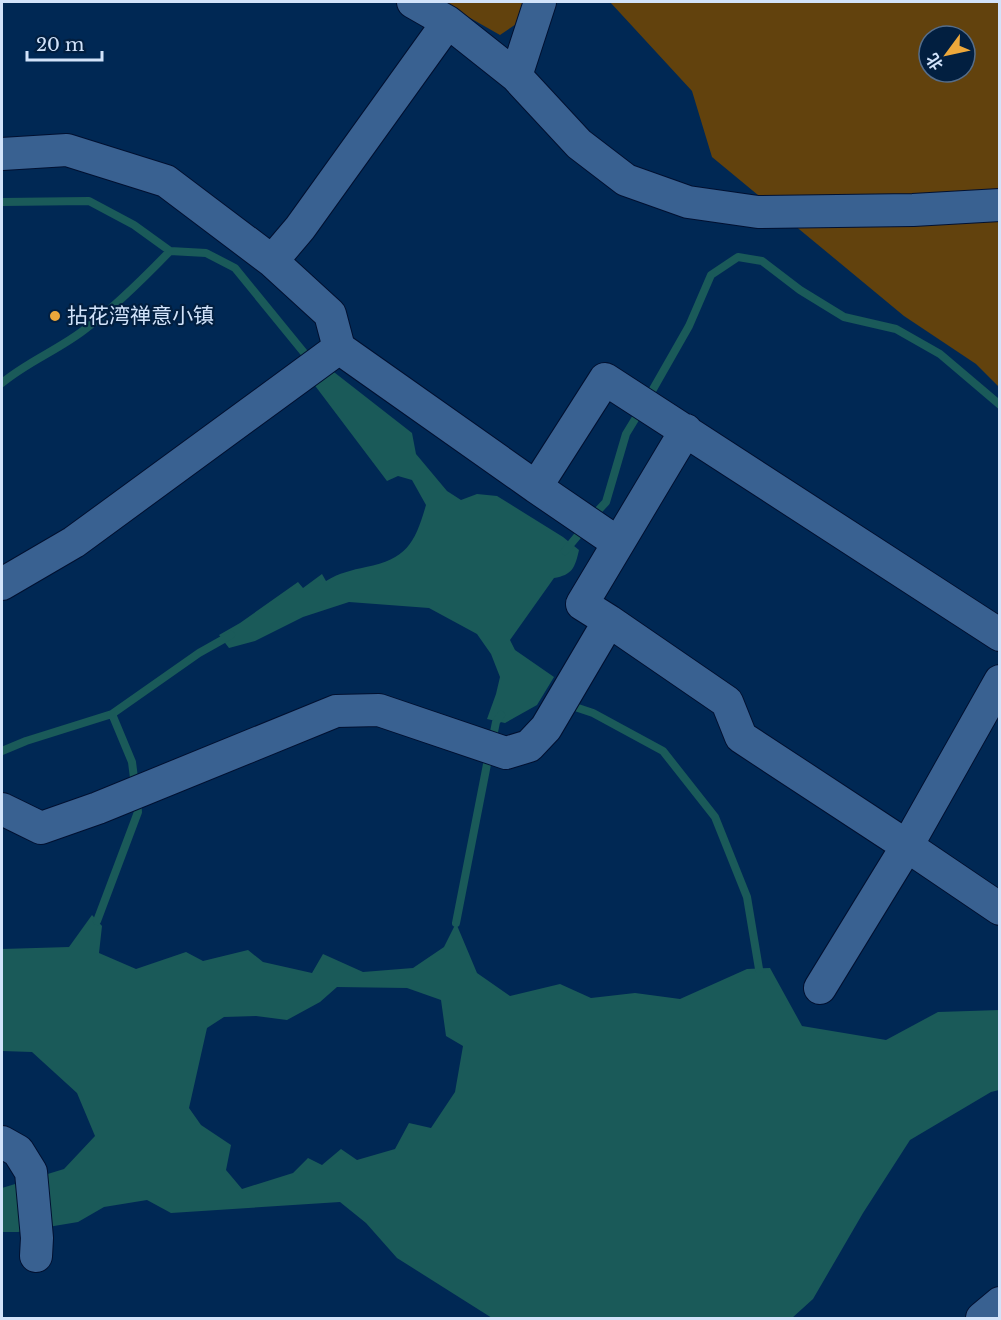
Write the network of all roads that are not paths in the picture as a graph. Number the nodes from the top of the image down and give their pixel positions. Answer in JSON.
{"nodes":[{"id":1,"x":413,"y":2,"type":"edge"},
{"id":2,"x":540,"y":2,"type":"edge"},
{"id":3,"x":448,"y":21,"type":"junction"},
{"id":4,"x":516,"y":76,"type":"junction"},
{"id":5,"x":2,"y":154,"type":"edge"},
{"id":6,"x":999,"y":205,"type":"edge"},
{"id":7,"x":272,"y":261,"type":"junction"},
{"id":8,"x":334,"y":352,"type":"junction"},
{"id":9,"x":686,"y":430,"type":"junction"},
{"id":10,"x":536,"y":487,"type":"junction"},
{"id":11,"x":610,"y":538,"type":"junction"},
{"id":12,"x":2,"y":584,"type":"edge"},
{"id":13,"x":609,"y":621,"type":"junction"},
{"id":14,"x":999,"y":635,"type":"edge"},
{"id":15,"x":999,"y":681,"type":"edge"},
{"id":16,"x":2,"y":809,"type":"edge"},
{"id":17,"x":907,"y":846,"type":"junction"},
{"id":18,"x":999,"y":909,"type":"edge"},
{"id":19,"x":820,"y":988,"type":"dead end"},
{"id":20,"x":2,"y":1142,"type":"edge"},
{"id":21,"x":36,"y":1247,"type":"dead end"},
{"id":22,"x":999,"y":1302,"type":"edge"},
{"id":23,"x":982,"y":1318,"type":"edge"}],
"edges":[{"from":1,"to":3,"type":"street"},
{"from":2,"to":4,"type":"street"},
{"from":3,"to":4,"type":"street"},
{"from":3,"to":7,"type":"street"},
{"from":4,"to":6,"type":"street"},
{"from":5,"to":7,"type":"street"},
{"from":7,"to":8,"type":"street"},
{"from":8,"to":10,"type":"street"},
{"from":8,"to":12,"type":"street"},
{"from":9,"to":10,"type":"street"},
{"from":9,"to":11,"type":"street"},
{"from":9,"to":14,"type":"street"},
{"from":10,"to":11,"type":"street"},
{"from":11,"to":13,"type":"street"},
{"from":13,"to":16,"type":"street"},
{"from":13,"to":17,"type":"street"},
{"from":15,"to":17,"type":"street"},
{"from":17,"to":18,"type":"street"},
{"from":17,"to":19,"type":"street"},
{"from":20,"to":21,"type":"street"},
{"from":22,"to":23,"type":"street"}]}
